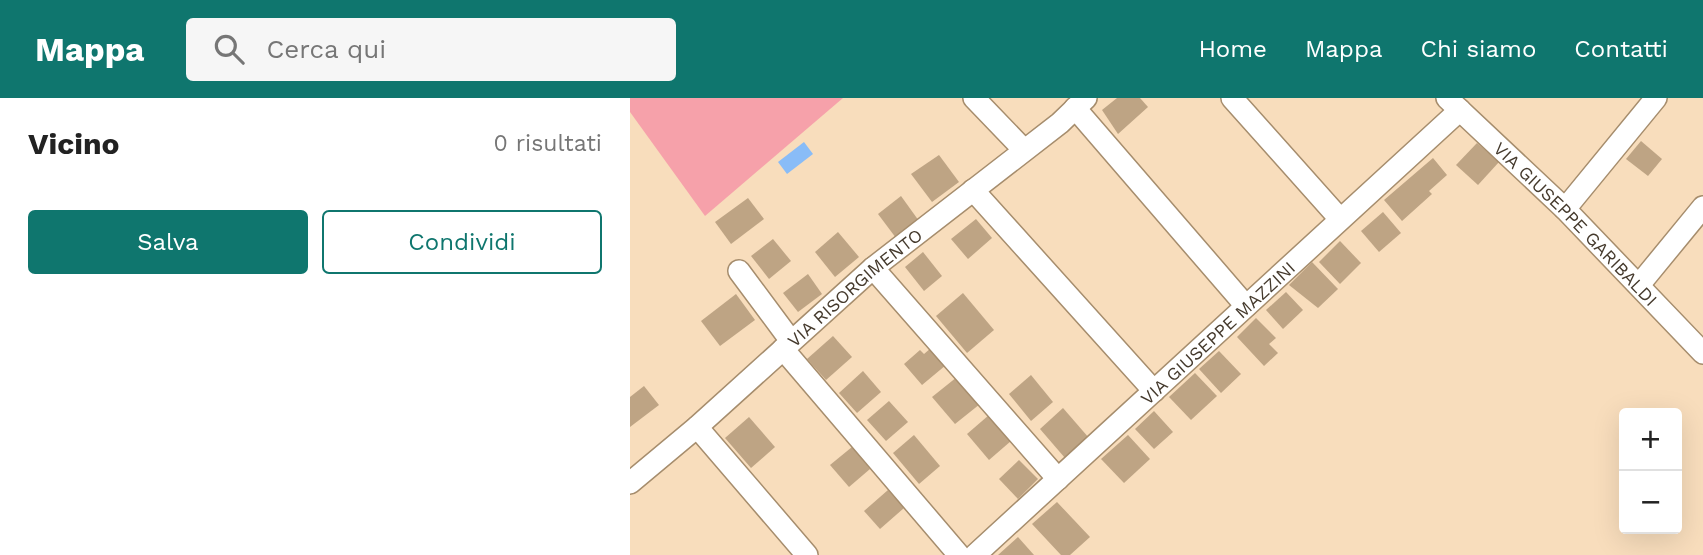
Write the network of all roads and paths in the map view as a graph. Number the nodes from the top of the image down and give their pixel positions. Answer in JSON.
{"nodes":[{"id":1,"x":974,"y":98,"type":"edge"},
{"id":2,"x":1232,"y":98,"type":"edge"},
{"id":3,"x":1656,"y":98,"type":"edge"},
{"id":4,"x":1080,"y":103,"type":"edge"},
{"id":5,"x":1454,"y":104,"type":"edge"},
{"id":6,"x":1024,"y":150,"type":"junction"},
{"id":7,"x":973,"y":190,"type":"junction"},
{"id":8,"x":1703,"y":207,"type":"edge"},
{"id":9,"x":1565,"y":209,"type":"junction"},
{"id":10,"x":1340,"y":219,"type":"junction"},
{"id":11,"x":873,"y":268,"type":"junction"},
{"id":12,"x":738,"y":271,"type":"dead end"},
{"id":13,"x":1639,"y":285,"type":"junction"},
{"id":14,"x":1247,"y":306,"type":"junction"},
{"id":15,"x":787,"y":345,"type":"junction"},
{"id":16,"x":1703,"y":354,"type":"edge"},
{"id":17,"x":1154,"y":391,"type":"junction"},
{"id":18,"x":697,"y":427,"type":"junction"},
{"id":19,"x":1058,"y":479,"type":"junction"},
{"id":20,"x":631,"y":480,"type":"edge"},
{"id":21,"x":807,"y":555,"type":"edge"},
{"id":22,"x":959,"y":555,"type":"edge"},
{"id":23,"x":975,"y":555,"type":"edge"}],
"edges":[{"from":1,"to":6,"type":"street"},
{"from":2,"to":10,"type":"street"},
{"from":3,"to":9,"type":"street"},
{"from":4,"to":6,"type":"street","name":"VIA RISORGIMENTO"},
{"from":4,"to":14,"type":"street"},
{"from":5,"to":9,"type":"street","name":"VIA GIUSEPPE GARIBALDI"},
{"from":5,"to":10,"type":"street","name":"VIA GIUSEPPE MAZZINI"},
{"from":6,"to":7,"type":"street","name":"VIA RISORGIMENTO"},
{"from":7,"to":11,"type":"street","name":"VIA RISORGIMENTO"},
{"from":7,"to":17,"type":"street"},
{"from":8,"to":13,"type":"street"},
{"from":9,"to":13,"type":"street","name":"VIA GIUSEPPE GARIBALDI"},
{"from":10,"to":14,"type":"street","name":"VIA GIUSEPPE MAZZINI"},
{"from":11,"to":15,"type":"street","name":"VIA RISORGIMENTO"},
{"from":11,"to":19,"type":"street"},
{"from":12,"to":15,"type":"street"},
{"from":13,"to":16,"type":"street","name":"VIA GIUSEPPE GARIBALDI"},
{"from":14,"to":17,"type":"street","name":"VIA GIUSEPPE MAZZINI"},
{"from":15,"to":18,"type":"street","name":"VIA RISORGIMENTO"},
{"from":15,"to":22,"type":"street"},
{"from":17,"to":19,"type":"street","name":"VIA GIUSEPPE MAZZINI"},
{"from":18,"to":20,"type":"street","name":"VIA RISORGIMENTO"},
{"from":18,"to":21,"type":"street"},
{"from":19,"to":23,"type":"street","name":"VIA GIUSEPPE MAZZINI"}]}
